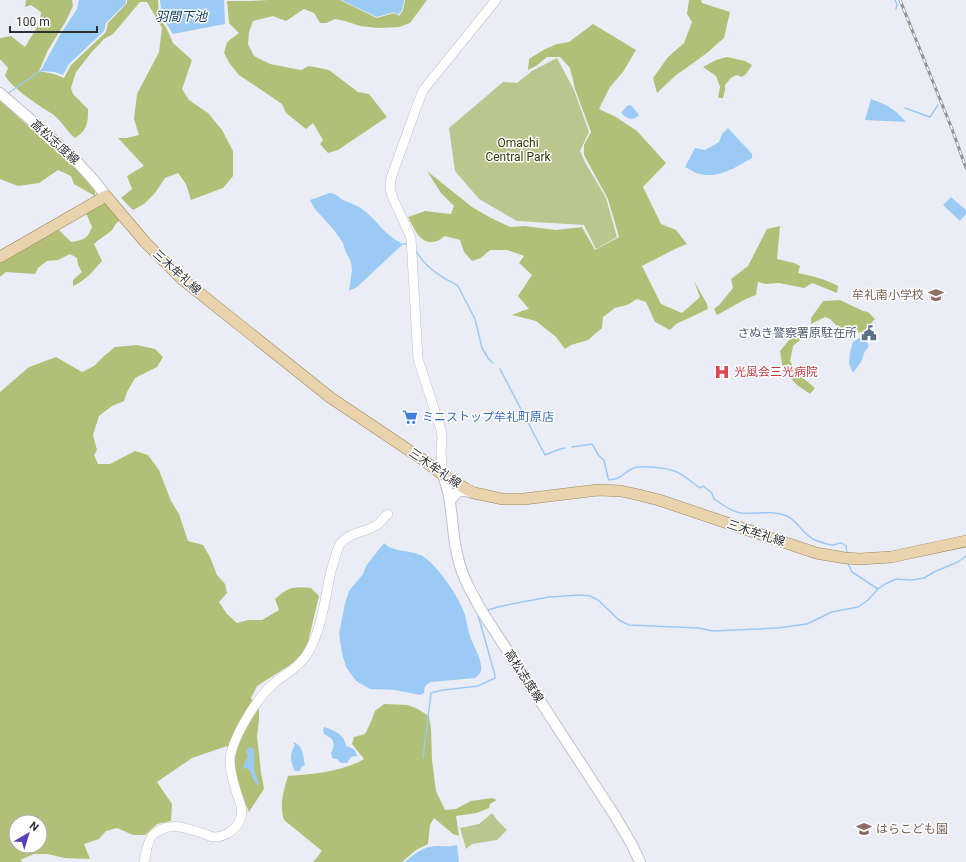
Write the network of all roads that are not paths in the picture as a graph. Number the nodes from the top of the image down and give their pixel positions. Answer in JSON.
{"nodes":[{"id":1,"x":496,"y":0,"type":"edge"},
{"id":2,"x":0,"y":93,"type":"edge"},
{"id":3,"x":106,"y":196,"type":"junction"},
{"id":4,"x":0,"y":257,"type":"edge"},
{"id":5,"x":441,"y":454,"type":"junction"},
{"id":6,"x":427,"y":463,"type":"junction"},
{"id":7,"x":444,"y":475,"type":"junction"},
{"id":8,"x":484,"y":496,"type":"junction"},
{"id":9,"x":450,"y":501,"type":"junction"},
{"id":10,"x":388,"y":514,"type":"dead end"},
{"id":11,"x":966,"y":542,"type":"edge"},
{"id":12,"x":144,"y":862,"type":"edge"},
{"id":13,"x":640,"y":862,"type":"edge"}],
"edges":[{"from":1,"to":5,"type":"street"},
{"from":2,"to":3,"type":"main road","name":"高松志度線"},
{"from":3,"to":4,"type":"main road"},
{"from":3,"to":6,"type":"main road","name":"三木牟礼線"},
{"from":5,"to":6,"type":"street"},
{"from":5,"to":7,"type":"street"},
{"from":6,"to":7,"type":"main road","name":"三木牟礼線"},
{"from":7,"to":8,"type":"main road","name":"三木牟礼線"},
{"from":7,"to":9,"type":"main road","name":"高松志度線"},
{"from":8,"to":9,"type":"main road"},
{"from":8,"to":11,"type":"main road","name":"三木牟礼線"},
{"from":9,"to":13,"type":"main road","name":"高松志度線"},
{"from":10,"to":12,"type":"street"}]}
